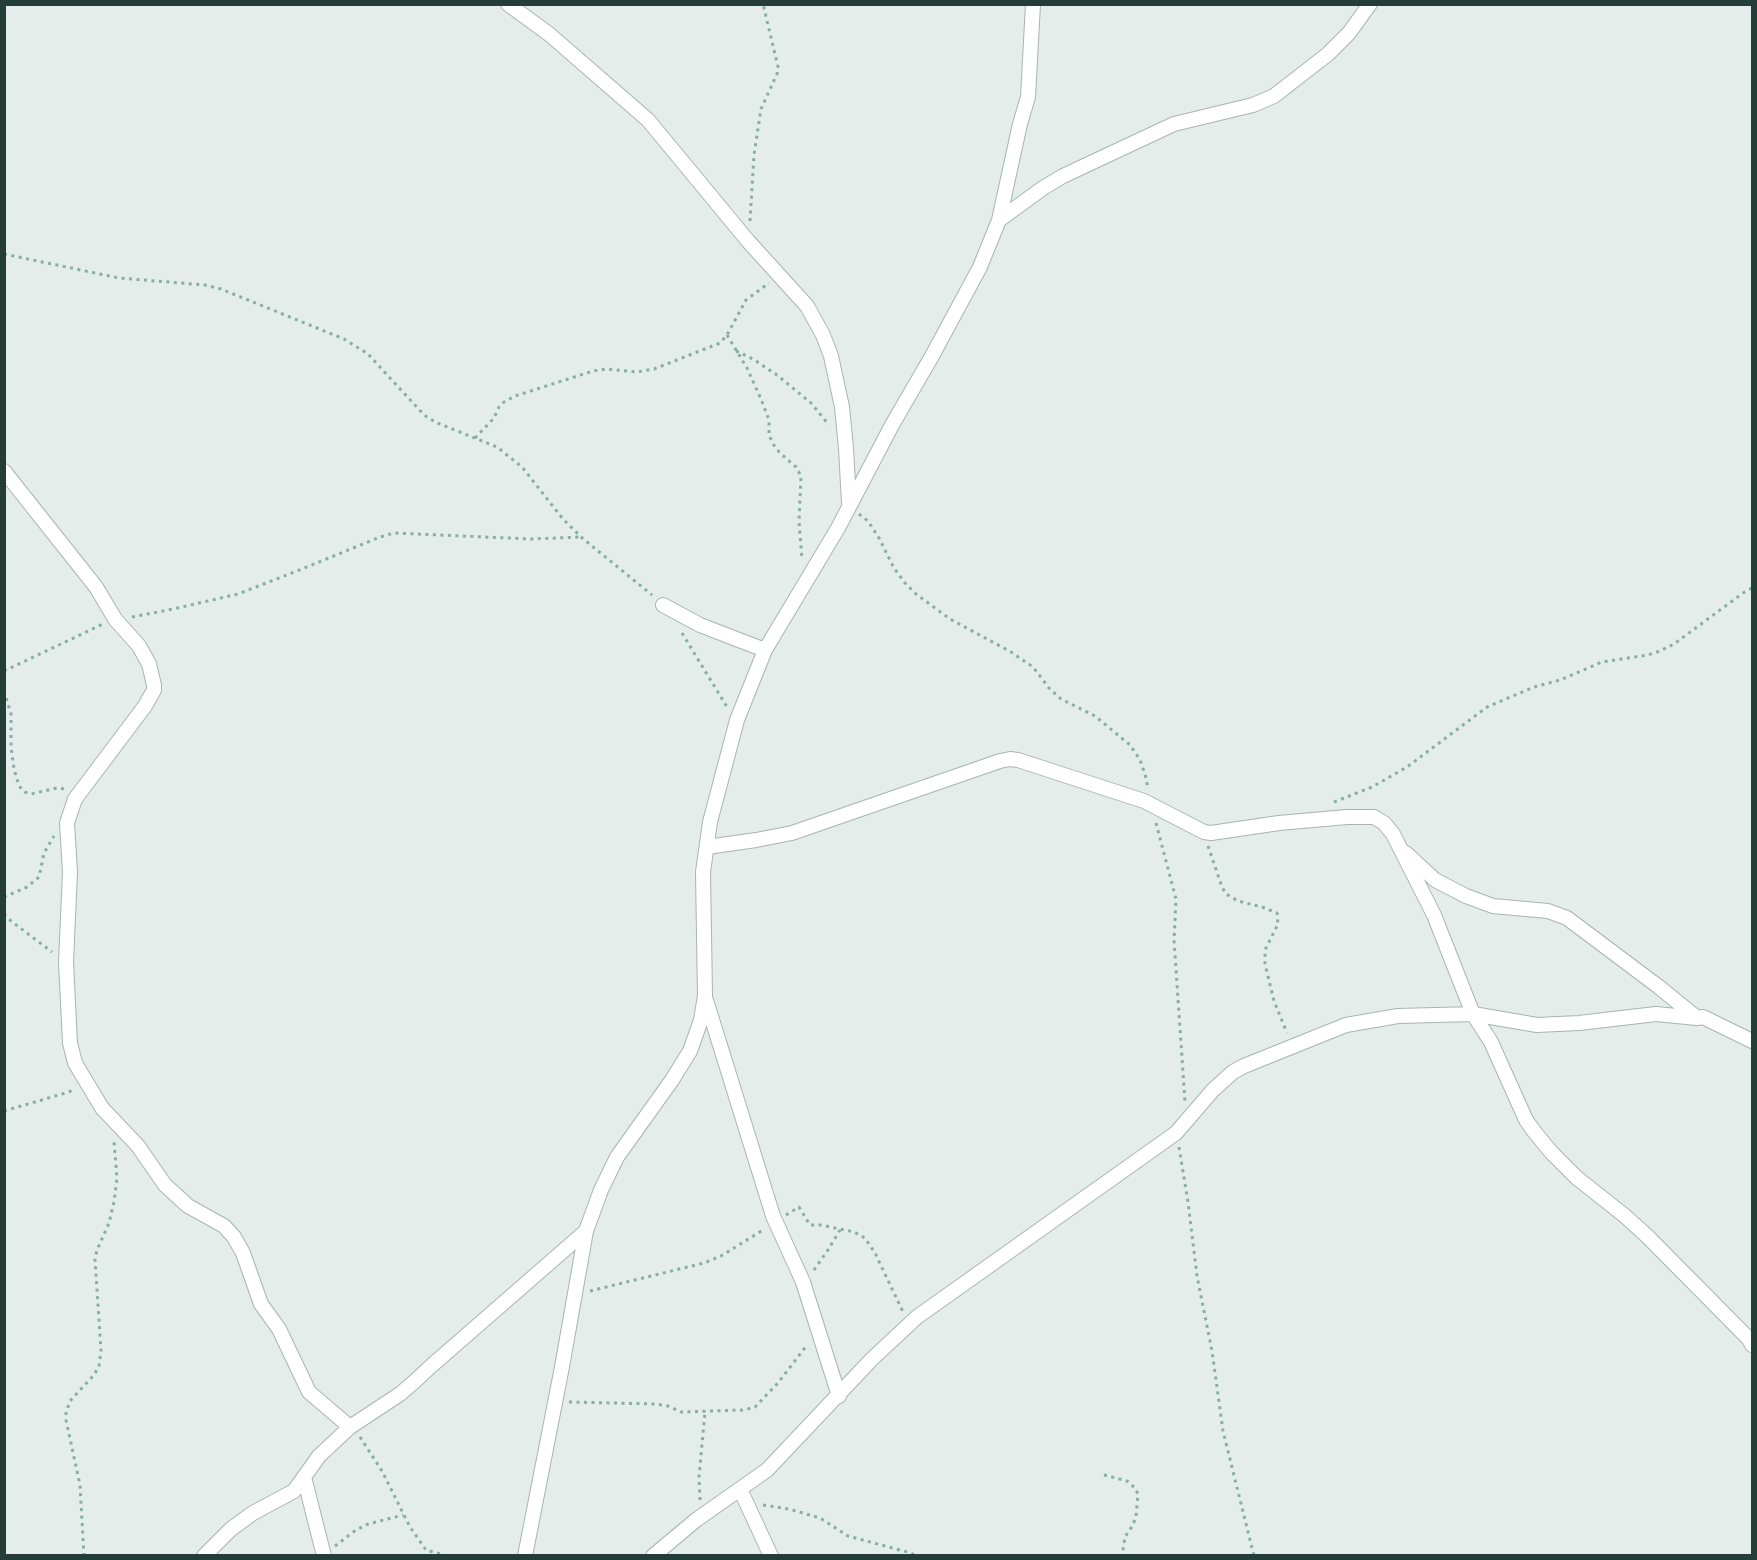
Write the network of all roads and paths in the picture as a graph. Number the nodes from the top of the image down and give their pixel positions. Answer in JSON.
{"nodes":[{"id":1,"x":508,"y":4,"type":"edge"},
{"id":2,"x":763,"y":4,"type":"edge"},
{"id":3,"x":1033,"y":4,"type":"edge"},
{"id":4,"x":1370,"y":4,"type":"edge"},
{"id":5,"x":999,"y":220,"type":"junction"},
{"id":6,"x":748,"y":241,"type":"junction"},
{"id":7,"x":4,"y":254,"type":"edge"},
{"id":8,"x":779,"y":275,"type":"junction"},
{"id":9,"x":727,"y":335,"type":"junction"},
{"id":10,"x":736,"y":351,"type":"junction"},
{"id":11,"x":475,"y":438,"type":"junction"},
{"id":12,"x":846,"y":448,"type":"junction"},
{"id":13,"x":4,"y":471,"type":"edge"},
{"id":14,"x":849,"y":505,"type":"junction"},
{"id":15,"x":581,"y":537,"type":"junction"},
{"id":16,"x":804,"y":584,"type":"junction"},
{"id":17,"x":1752,"y":588,"type":"edge"},
{"id":18,"x":663,"y":605,"type":"joint"},
{"id":19,"x":115,"y":618,"type":"junction"},
{"id":20,"x":681,"y":631,"type":"dead end"},
{"id":21,"x":765,"y":650,"type":"junction"},
{"id":22,"x":4,"y":671,"type":"edge"},
{"id":23,"x":4,"y":691,"type":"edge"},
{"id":24,"x":737,"y":720,"type":"junction"},
{"id":25,"x":75,"y":799,"type":"junction"},
{"id":26,"x":1151,"y":804,"type":"junction"},
{"id":27,"x":1331,"y":804,"type":"dead end"},
{"id":28,"x":69,"y":815,"type":"junction"},
{"id":29,"x":1204,"y":832,"type":"junction"},
{"id":30,"x":706,"y":847,"type":"junction"},
{"id":31,"x":1400,"y":848,"type":"junction"},
{"id":32,"x":4,"y":897,"type":"edge"},
{"id":33,"x":4,"y":914,"type":"edge"},
{"id":34,"x":66,"y":962,"type":"junction"},
{"id":35,"x":705,"y":996,"type":"junction"},
{"id":36,"x":1473,"y":1014,"type":"junction"},
{"id":37,"x":1697,"y":1018,"type":"junction"},
{"id":38,"x":1752,"y":1041,"type":"edge"},
{"id":39,"x":1293,"y":1046,"type":"junction"},
{"id":40,"x":84,"y":1078,"type":"junction"},
{"id":41,"x":4,"y":1110,"type":"edge"},
{"id":42,"x":1187,"y":1122,"type":"junction"},
{"id":43,"x":1176,"y":1133,"type":"junction"},
{"id":44,"x":113,"y":1141,"type":"dead end"},
{"id":45,"x":775,"y":1221,"type":"junction"},
{"id":46,"x":840,"y":1230,"type":"junction"},
{"id":47,"x":586,"y":1231,"type":"junction"},
{"id":48,"x":803,"y":1282,"type":"junction"},
{"id":49,"x":575,"y":1294,"type":"junction"},
{"id":50,"x":909,"y":1324,"type":"junction"},
{"id":51,"x":819,"y":1332,"type":"junction"},
{"id":52,"x":1752,"y":1345,"type":"edge"},
{"id":53,"x":839,"y":1396,"type":"junction"},
{"id":54,"x":555,"y":1402,"type":"junction"},
{"id":55,"x":705,"y":1412,"type":"junction"},
{"id":56,"x":350,"y":1428,"type":"junction"},
{"id":57,"x":1104,"y":1475,"type":"dead end"},
{"id":58,"x":304,"y":1477,"type":"junction"},
{"id":59,"x":740,"y":1489,"type":"junction"},
{"id":60,"x":746,"y":1502,"type":"junction"},
{"id":61,"x":403,"y":1515,"type":"junction"},
{"id":62,"x":700,"y":1516,"type":"junction"},
{"id":63,"x":328,"y":1552,"type":"edge"},
{"id":64,"x":84,"y":1556,"type":"edge"},
{"id":65,"x":204,"y":1556,"type":"edge"},
{"id":66,"x":448,"y":1556,"type":"edge"},
{"id":67,"x":525,"y":1556,"type":"edge"},
{"id":68,"x":653,"y":1556,"type":"edge"},
{"id":69,"x":771,"y":1556,"type":"edge"},
{"id":70,"x":916,"y":1556,"type":"edge"},
{"id":71,"x":1122,"y":1556,"type":"edge"},
{"id":72,"x":1254,"y":1556,"type":"edge"}],
"edges":[{"from":1,"to":6,"type":"street"},
{"from":2,"to":6,"type":"path"},
{"from":3,"to":5,"type":"street"},
{"from":4,"to":5,"type":"street"},
{"from":5,"to":14,"type":"street"},
{"from":6,"to":8,"type":"street"},
{"from":7,"to":11,"type":"path"},
{"from":8,"to":9,"type":"path"},
{"from":8,"to":12,"type":"street"},
{"from":9,"to":10,"type":"path"},
{"from":9,"to":11,"type":"path"},
{"from":10,"to":12,"type":"path"},
{"from":10,"to":16,"type":"path"},
{"from":11,"to":15,"type":"path"},
{"from":12,"to":14,"type":"street"},
{"from":13,"to":19,"type":"street"},
{"from":14,"to":16,"type":"street"},
{"from":14,"to":26,"type":"path"},
{"from":15,"to":18,"type":"path"},
{"from":15,"to":19,"type":"path"},
{"from":16,"to":21,"type":"street"},
{"from":17,"to":27,"type":"path"},
{"from":18,"to":21,"type":"street"},
{"from":19,"to":22,"type":"path"},
{"from":19,"to":25,"type":"street"},
{"from":20,"to":24,"type":"path"},
{"from":21,"to":24,"type":"street"},
{"from":23,"to":25,"type":"path"},
{"from":24,"to":30,"type":"street"},
{"from":25,"to":28,"type":"street"},
{"from":26,"to":29,"type":"street"},
{"from":26,"to":30,"type":"street"},
{"from":26,"to":42,"type":"path"},
{"from":28,"to":32,"type":"path"},
{"from":28,"to":34,"type":"street"},
{"from":29,"to":31,"type":"street"},
{"from":29,"to":39,"type":"path"},
{"from":30,"to":35,"type":"street"},
{"from":31,"to":36,"type":"street"},
{"from":31,"to":37,"type":"street"},
{"from":33,"to":34,"type":"path"},
{"from":34,"to":40,"type":"street"},
{"from":35,"to":45,"type":"street"},
{"from":35,"to":47,"type":"street"},
{"from":36,"to":37,"type":"street"},
{"from":36,"to":39,"type":"street"},
{"from":36,"to":52,"type":"street"},
{"from":37,"to":38,"type":"street"},
{"from":39,"to":42,"type":"street"},
{"from":40,"to":41,"type":"path"},
{"from":40,"to":56,"type":"street"},
{"from":42,"to":43,"type":"street"},
{"from":43,"to":50,"type":"street"},
{"from":43,"to":72,"type":"path"},
{"from":44,"to":64,"type":"path"},
{"from":45,"to":46,"type":"path"},
{"from":45,"to":48,"type":"street"},
{"from":45,"to":49,"type":"path"},
{"from":46,"to":48,"type":"path"},
{"from":46,"to":50,"type":"path"},
{"from":47,"to":49,"type":"street"},
{"from":47,"to":56,"type":"street"},
{"from":48,"to":51,"type":"street"},
{"from":49,"to":54,"type":"street"},
{"from":50,"to":53,"type":"street"},
{"from":51,"to":53,"type":"street"},
{"from":51,"to":55,"type":"path"},
{"from":53,"to":59,"type":"street"},
{"from":54,"to":55,"type":"path"},
{"from":54,"to":67,"type":"street"},
{"from":55,"to":62,"type":"path"},
{"from":56,"to":58,"type":"street"},
{"from":56,"to":61,"type":"path"},
{"from":57,"to":71,"type":"path"},
{"from":58,"to":63,"type":"street"},
{"from":58,"to":65,"type":"street"},
{"from":59,"to":60,"type":"street"},
{"from":59,"to":62,"type":"street"},
{"from":60,"to":69,"type":"street"},
{"from":60,"to":70,"type":"path"},
{"from":61,"to":63,"type":"path"},
{"from":61,"to":66,"type":"path"},
{"from":62,"to":68,"type":"street"}]}
